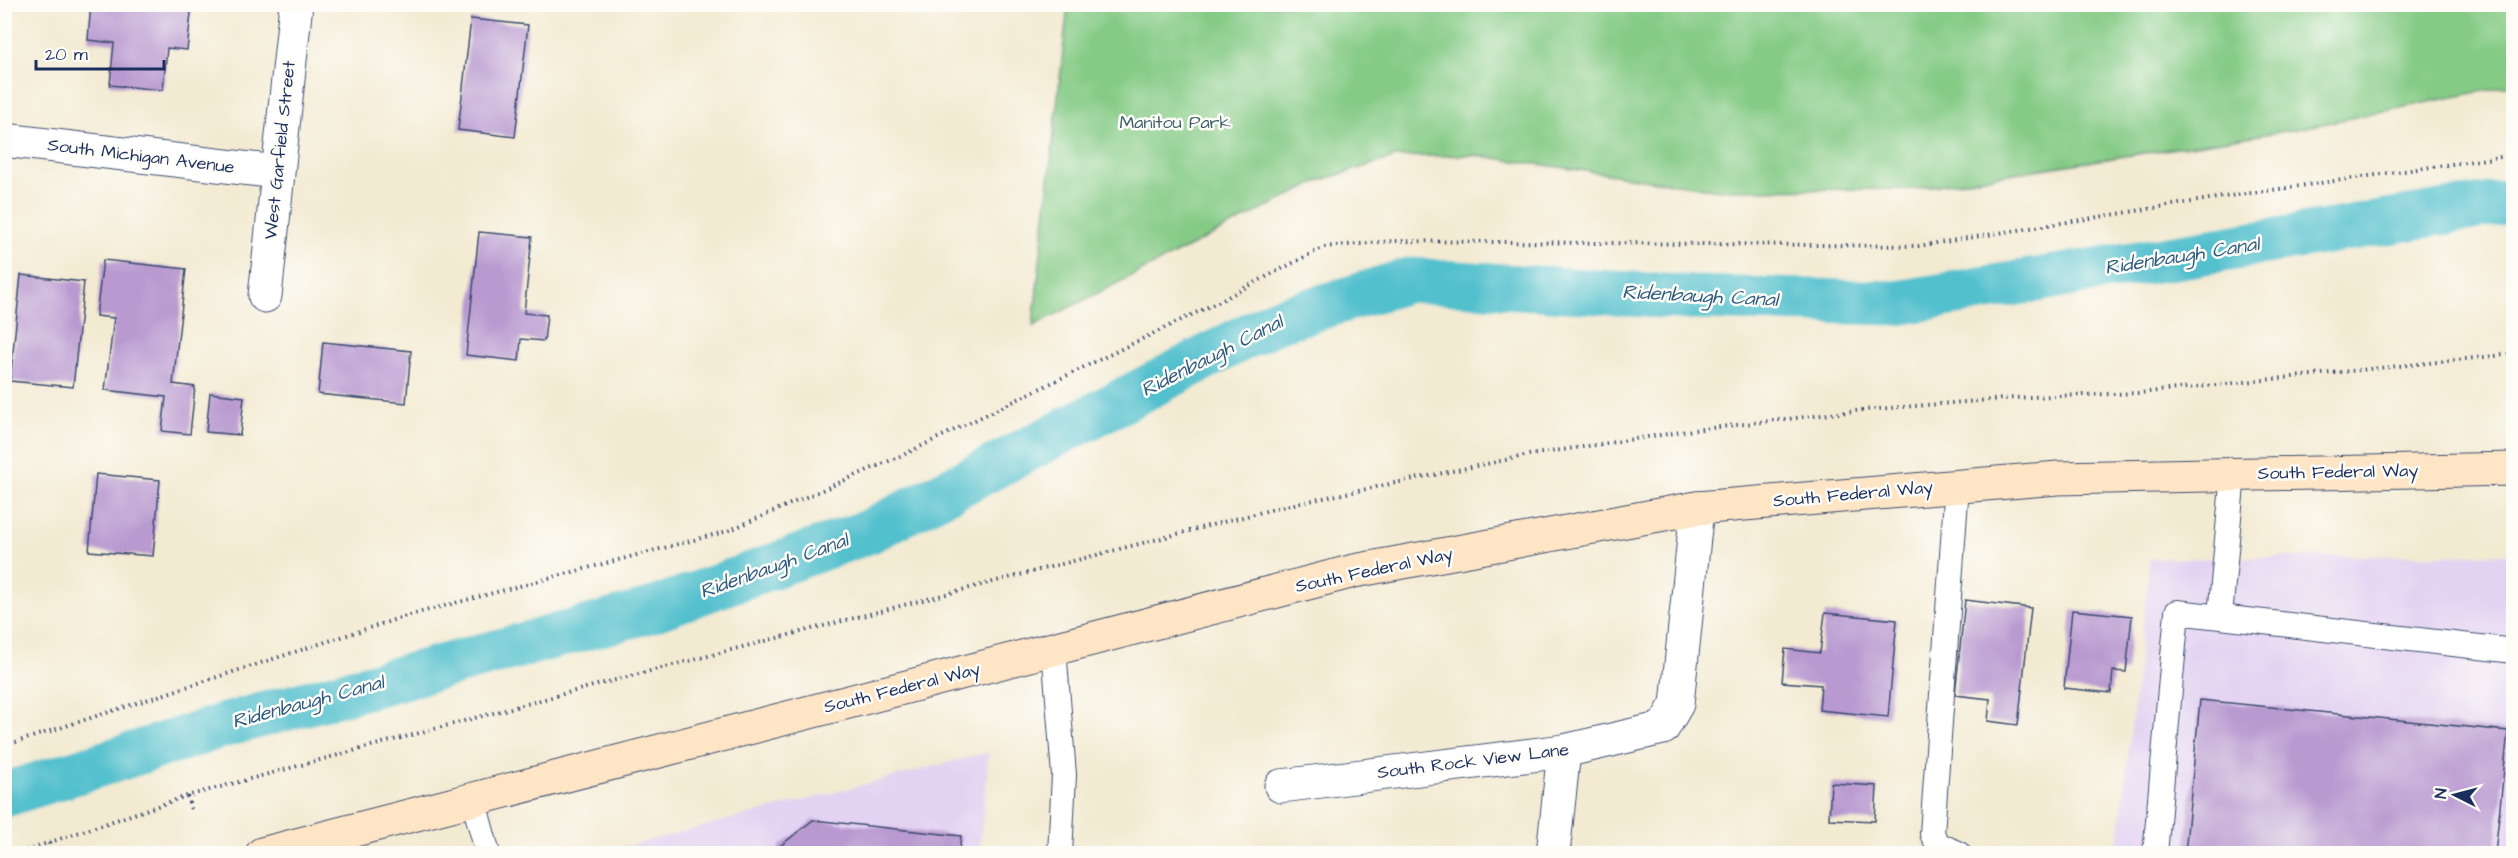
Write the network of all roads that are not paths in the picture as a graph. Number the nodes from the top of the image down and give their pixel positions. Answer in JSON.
{"nodes":[{"id":1,"x":296,"y":4,"type":"edge"},
{"id":2,"x":4,"y":140,"type":"edge"},
{"id":3,"x":277,"y":172,"type":"junction"},
{"id":4,"x":265,"y":296,"type":"dead end"},
{"id":5,"x":2514,"y":469,"type":"edge"},
{"id":6,"x":2233,"y":474,"type":"junction"},
{"id":7,"x":1957,"y":485,"type":"junction"},
{"id":8,"x":1697,"y":508,"type":"junction"},
{"id":9,"x":2220,"y":616,"type":"junction"},
{"id":10,"x":1054,"y":649,"type":"junction"},
{"id":11,"x":2514,"y":651,"type":"edge"},
{"id":12,"x":1564,"y":751,"type":"junction"},
{"id":13,"x":1281,"y":786,"type":"dead end"},
{"id":14,"x":473,"y":799,"type":"junction"},
{"id":15,"x":262,"y":854,"type":"edge"},
{"id":16,"x":488,"y":854,"type":"edge"},
{"id":17,"x":1060,"y":854,"type":"edge"},
{"id":18,"x":1553,"y":854,"type":"edge"},
{"id":19,"x":1959,"y":854,"type":"edge"},
{"id":20,"x":2155,"y":854,"type":"edge"}],
"edges":[{"from":1,"to":3,"type":"street","name":"West Garfield Street"},
{"from":2,"to":3,"type":"street","name":"South Michigan Avenue"},
{"from":3,"to":4,"type":"street","name":"West Garfield Street"},
{"from":5,"to":6,"type":"main road","name":"South Federal Way"},
{"from":6,"to":7,"type":"main road","name":"South Federal Way"},
{"from":6,"to":9,"type":"lane"},
{"from":7,"to":8,"type":"main road","name":"South Federal Way"},
{"from":7,"to":19,"type":"lane"},
{"from":8,"to":10,"type":"main road","name":"South Federal Way"},
{"from":8,"to":12,"type":"street","name":"South Rock View Lane"},
{"from":9,"to":11,"type":"lane"},
{"from":9,"to":20,"type":"lane"},
{"from":10,"to":14,"type":"main road","name":"South Federal Way"},
{"from":10,"to":17,"type":"lane"},
{"from":12,"to":13,"type":"street","name":"South Rock View Lane"},
{"from":12,"to":18,"type":"street"},
{"from":14,"to":15,"type":"main road","name":"South Federal Way"},
{"from":14,"to":16,"type":"lane"}]}
